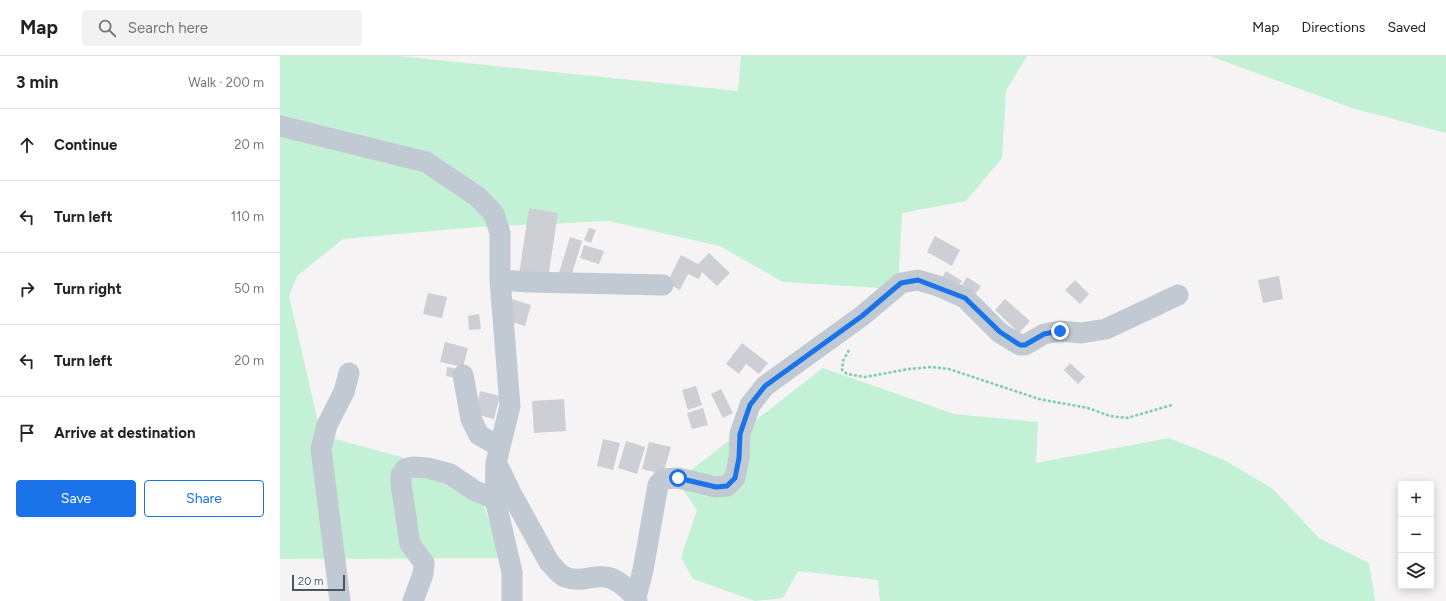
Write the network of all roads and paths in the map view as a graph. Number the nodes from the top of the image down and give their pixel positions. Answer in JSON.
{"nodes":[{"id":1,"x":280,"y":126,"type":"edge"},
{"id":2,"x":500,"y":280,"type":"junction"},
{"id":3,"x":663,"y":285,"type":"dead end"},
{"id":4,"x":1178,"y":295,"type":"dead end"},
{"id":5,"x":851,"y":346,"type":"dead end"},
{"id":6,"x":349,"y":373,"type":"dead end"},
{"id":7,"x":463,"y":375,"type":"dead end"},
{"id":8,"x":1172,"y":406,"type":"dead end"},
{"id":9,"x":498,"y":455,"type":"junction"},
{"id":10,"x":495,"y":499,"type":"junction"},
{"id":11,"x":636,"y":599,"type":"edge"},
{"id":12,"x":340,"y":601,"type":"edge"},
{"id":13,"x":413,"y":601,"type":"edge"},
{"id":14,"x":512,"y":601,"type":"edge"}],
"edges":[{"from":1,"to":2,"type":"street"},
{"from":2,"to":3,"type":"street"},
{"from":2,"to":9,"type":"street"},
{"from":4,"to":11,"type":"street"},
{"from":5,"to":8,"type":"path"},
{"from":6,"to":12,"type":"street"},
{"from":7,"to":9,"type":"street"},
{"from":9,"to":10,"type":"street"},
{"from":9,"to":11,"type":"street"},
{"from":10,"to":13,"type":"street"},
{"from":10,"to":14,"type":"street"}]}
